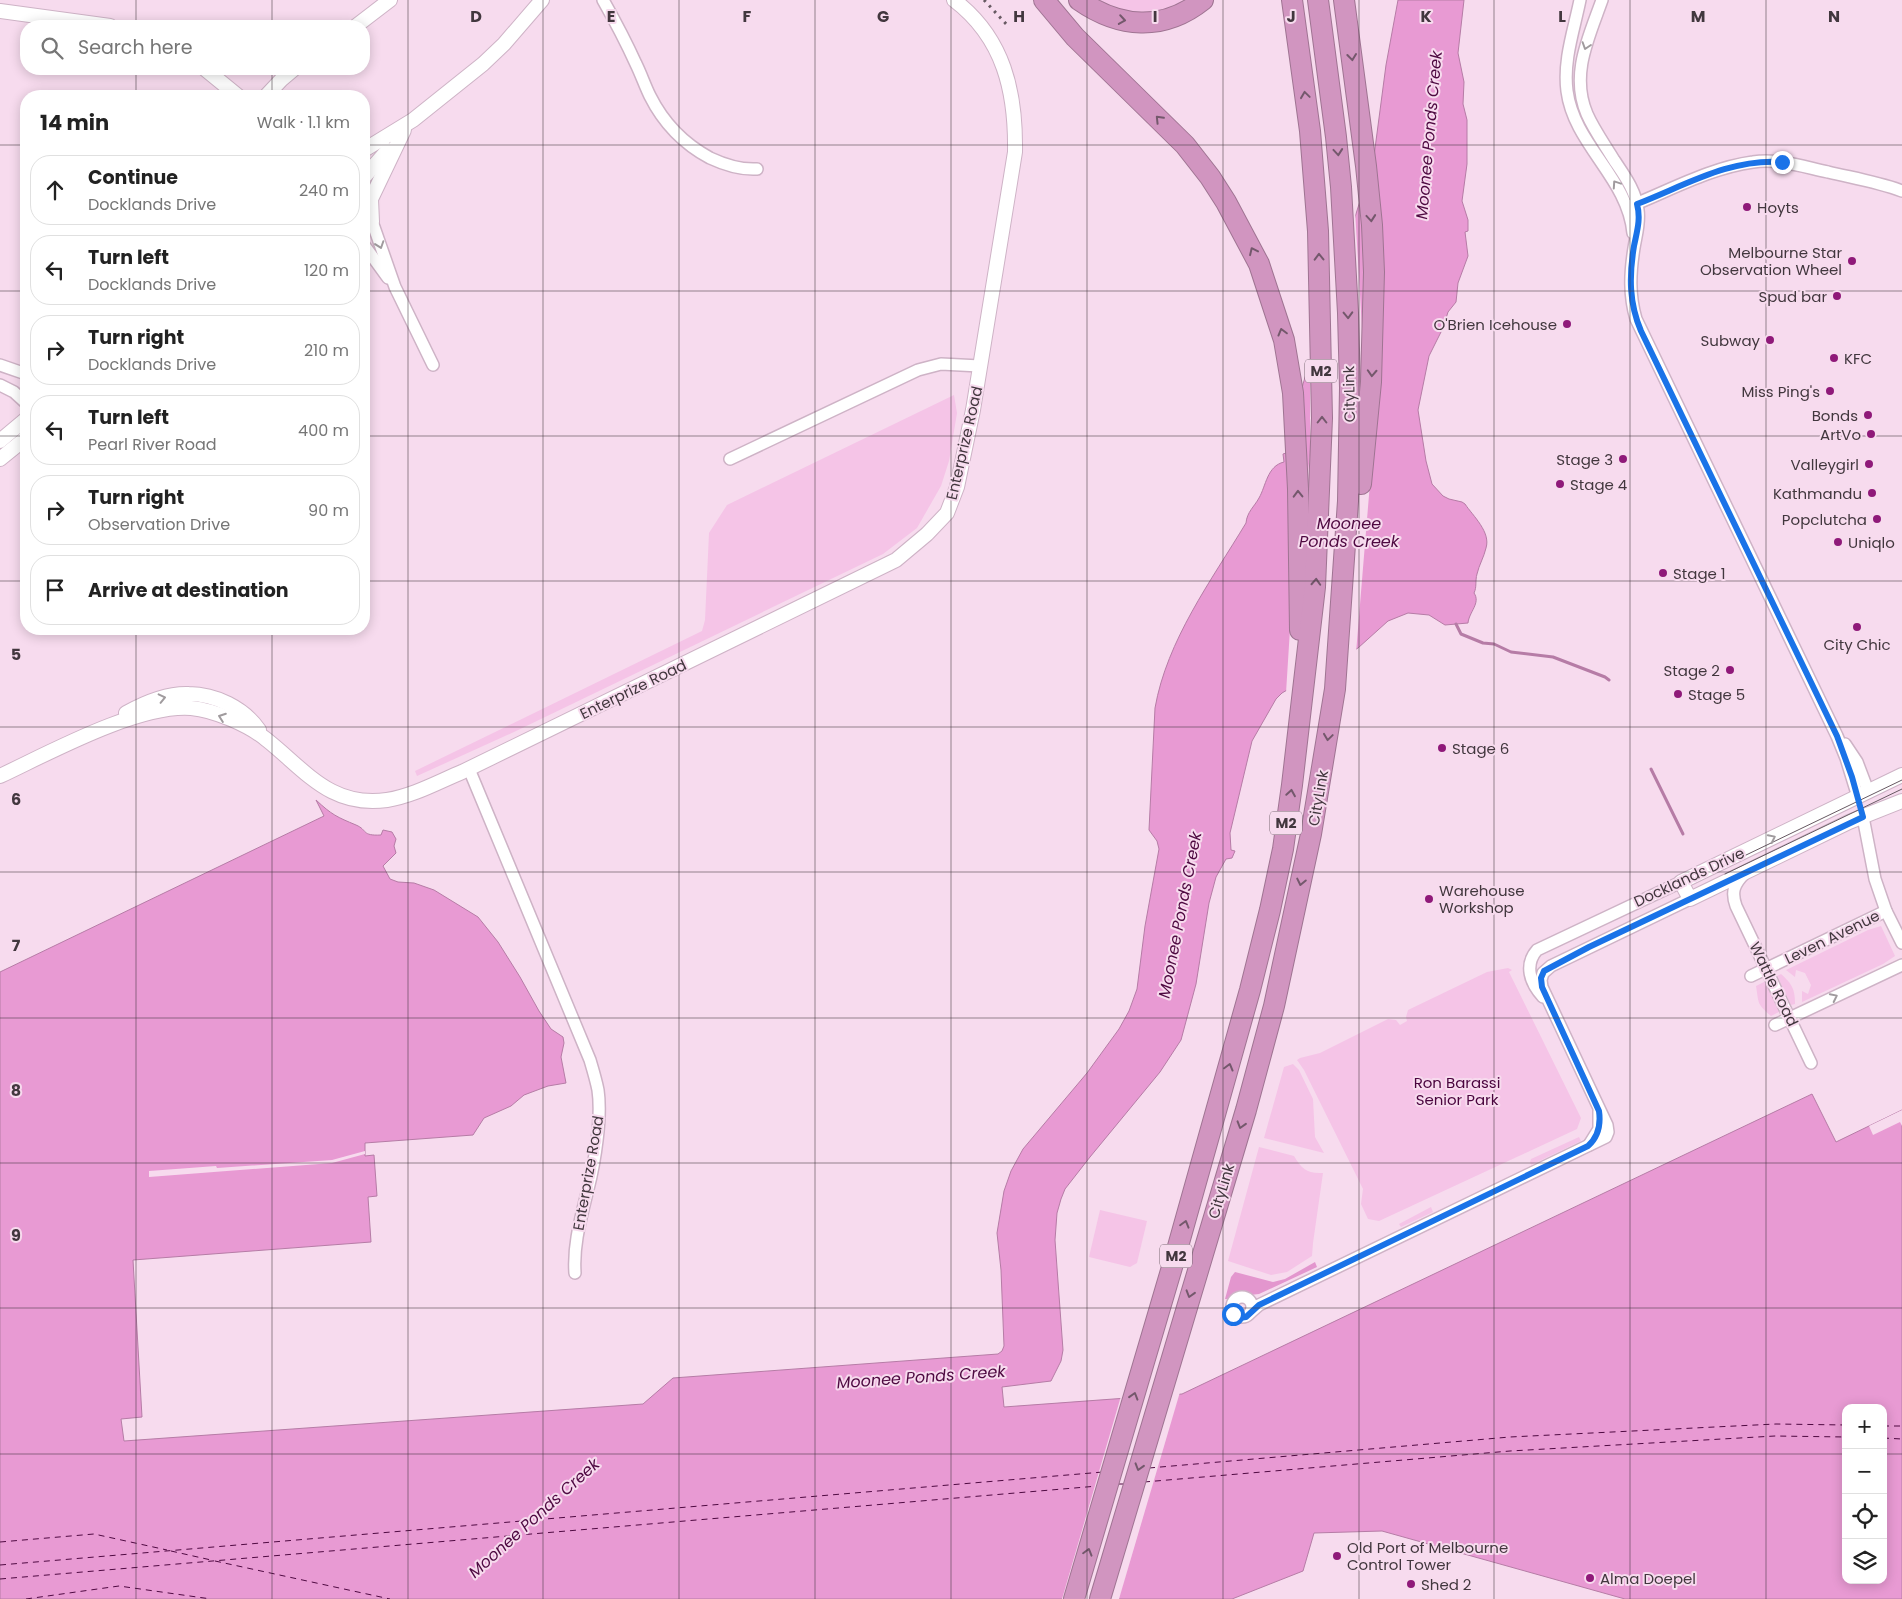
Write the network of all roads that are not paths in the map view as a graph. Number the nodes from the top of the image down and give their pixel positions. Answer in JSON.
{"nodes":[{"id":1,"x":390,"y":0,"type":"edge"},
{"id":2,"x":532,"y":0,"type":"edge"},
{"id":3,"x":542,"y":0,"type":"edge"},
{"id":4,"x":597,"y":0,"type":"edge"},
{"id":5,"x":603,"y":0,"type":"edge"},
{"id":6,"x":954,"y":0,"type":"edge"},
{"id":7,"x":1044,"y":0,"type":"edge"},
{"id":8,"x":1079,"y":0,"type":"edge"},
{"id":9,"x":1203,"y":0,"type":"edge"},
{"id":10,"x":1292,"y":0,"type":"edge"},
{"id":11,"x":1318,"y":0,"type":"edge"},
{"id":12,"x":1580,"y":0,"type":"edge"},
{"id":13,"x":1602,"y":0,"type":"edge"},
{"id":14,"x":1345,"y":4,"type":"edge"},
{"id":15,"x":0,"y":11,"type":"edge"},
{"id":16,"x":611,"y":13,"type":"junction"},
{"id":17,"x":524,"y":19,"type":"junction"},
{"id":18,"x":66,"y":20,"type":"edge"},
{"id":19,"x":364,"y":20,"type":"edge"},
{"id":20,"x":212,"y":75,"type":"edge"},
{"id":21,"x":287,"y":75,"type":"edge"},
{"id":22,"x":231,"y":90,"type":"edge"},
{"id":23,"x":272,"y":90,"type":"edge"},
{"id":24,"x":411,"y":122,"type":"junction"},
{"id":25,"x":370,"y":146,"type":"edge"},
{"id":26,"x":757,"y":169,"type":"dead end"},
{"id":27,"x":370,"y":170,"type":"edge"},
{"id":28,"x":1902,"y":190,"type":"edge"},
{"id":29,"x":1632,"y":206,"type":"junction"},
{"id":30,"x":370,"y":218,"type":"edge"},
{"id":31,"x":372,"y":222,"type":"junction"},
{"id":32,"x":370,"y":253,"type":"edge"},
{"id":33,"x":395,"y":287,"type":"junction"},
{"id":34,"x":0,"y":365,"type":"edge"},
{"id":35,"x":433,"y":365,"type":"dead end"},
{"id":36,"x":980,"y":366,"type":"junction"},
{"id":37,"x":20,"y":372,"type":"edge"},
{"id":38,"x":0,"y":385,"type":"edge"},
{"id":39,"x":20,"y":398,"type":"edge"},
{"id":40,"x":20,"y":424,"type":"edge"},
{"id":41,"x":0,"y":440,"type":"edge"},
{"id":42,"x":20,"y":443,"type":"edge"},
{"id":43,"x":0,"y":459,"type":"edge"},
{"id":44,"x":730,"y":459,"type":"dead end"},
{"id":45,"x":1335,"y":689,"type":"junction"},
{"id":46,"x":1299,"y":735,"type":"junction"},
{"id":47,"x":469,"y":769,"type":"junction"},
{"id":48,"x":1902,"y":775,"type":"edge"},
{"id":49,"x":0,"y":776,"type":"edge"},
{"id":50,"x":1863,"y":794,"type":"junction"},
{"id":51,"x":1902,"y":801,"type":"edge"},
{"id":52,"x":1865,"y":816,"type":"junction"},
{"id":53,"x":1748,"y":870,"type":"junction"},
{"id":54,"x":1686,"y":880,"type":"junction"},
{"id":55,"x":1698,"y":895,"type":"junction"},
{"id":56,"x":1736,"y":906,"type":"junction"},
{"id":57,"x":1886,"y":911,"type":"junction"},
{"id":58,"x":1579,"y":929,"type":"junction"},
{"id":59,"x":1902,"y":943,"type":"edge"},
{"id":60,"x":1589,"y":947,"type":"junction"},
{"id":61,"x":1540,"y":948,"type":"junction"},
{"id":62,"x":1902,"y":965,"type":"edge"},
{"id":63,"x":1548,"y":967,"type":"junction"},
{"id":64,"x":1766,"y":969,"type":"junction"},
{"id":65,"x":1751,"y":976,"type":"dead end"},
{"id":66,"x":1551,"y":1009,"type":"junction"},
{"id":67,"x":1790,"y":1018,"type":"junction"},
{"id":68,"x":1775,"y":1025,"type":"dead end"},
{"id":69,"x":1812,"y":1063,"type":"dead end"},
{"id":70,"x":575,"y":1273,"type":"dead end"},
{"id":71,"x":1245,"y":1298,"type":"junction"},
{"id":72,"x":1265,"y":1302,"type":"junction"},
{"id":73,"x":1251,"y":1312,"type":"junction"},
{"id":74,"x":1074,"y":1599,"type":"edge"},
{"id":75,"x":1100,"y":1599,"type":"edge"}],
"edges":[{"from":1,"to":19,"type":"street"},
{"from":2,"to":17,"type":"street"},
{"from":3,"to":17,"type":"street"},
{"from":4,"to":16,"type":"street"},
{"from":5,"to":16,"type":"street"},
{"from":6,"to":36,"type":"street","name":"Enterprize Road"},
{"from":46,"to":7,"type":"highway","one_way":true},
{"from":8,"to":9,"type":"highway","one_way":true},
{"from":46,"to":10,"type":"highway","name":"CityLink","number":"M2","one_way":true},
{"from":11,"to":45,"type":"highway","name":"CityLink","number":"M2","one_way":true},
{"from":29,"to":12,"type":"street","one_way":true},
{"from":13,"to":29,"type":"street","one_way":true},
{"from":14,"to":45,"type":"highway","one_way":true},
{"from":15,"to":18,"type":"street"},
{"from":16,"to":26,"type":"street"},
{"from":17,"to":24,"type":"street"},
{"from":20,"to":22,"type":"street"},
{"from":21,"to":23,"type":"street"},
{"from":24,"to":25,"type":"street"},
{"from":24,"to":27,"type":"street"},
{"from":24,"to":31,"type":"street"},
{"from":28,"to":29,"type":"street"},
{"from":29,"to":50,"type":"street"},
{"from":30,"to":31,"type":"street"},
{"from":31,"to":33,"type":"street","one_way":true},
{"from":32,"to":33,"type":"street"},
{"from":33,"to":35,"type":"street"},
{"from":34,"to":37,"type":"street"},
{"from":36,"to":44,"type":"street"},
{"from":36,"to":47,"type":"street","name":"Enterprize Road"},
{"from":38,"to":39,"type":"street"},
{"from":40,"to":41,"type":"street"},
{"from":42,"to":43,"type":"street"},
{"from":45,"to":75,"type":"highway","name":"CityLink","number":"M2","one_way":true},
{"from":74,"to":46,"type":"highway","name":"CityLink","number":"M2","one_way":true},
{"from":47,"to":49,"type":"street","name":"Enterprize Road"},
{"from":47,"to":70,"type":"street","name":"Enterprize Road"},
{"from":48,"to":50,"type":"street","name":"Docklands Drive"},
{"from":50,"to":52,"type":"street"},
{"from":54,"to":50,"type":"street","name":"Docklands Drive","one_way":true},
{"from":51,"to":52,"type":"street","name":"Docklands Drive"},
{"from":52,"to":53,"type":"street","name":"Docklands Drive"},
{"from":52,"to":57,"type":"street"},
{"from":53,"to":55,"type":"street","name":"Docklands Drive"},
{"from":53,"to":56,"type":"street","name":"Wattle Road"},
{"from":54,"to":55,"type":"street"},
{"from":54,"to":58,"type":"street","name":"Docklands Drive"},
{"from":55,"to":56,"type":"street","name":"Wattle Road"},
{"from":55,"to":60,"type":"street","name":"Docklands Drive"},
{"from":56,"to":64,"type":"street","name":"Wattle Road"},
{"from":57,"to":59,"type":"street"},
{"from":57,"to":64,"type":"street","name":"Leven Avenue"},
{"from":58,"to":60,"type":"street"},
{"from":58,"to":61,"type":"street","name":"Docklands Drive"},
{"from":60,"to":63,"type":"street","name":"Docklands Drive"},
{"from":61,"to":63,"type":"street"},
{"from":61,"to":66,"type":"street"},
{"from":67,"to":62,"type":"street","one_way":true},
{"from":63,"to":66,"type":"street"},
{"from":64,"to":65,"type":"street","name":"Leven Avenue"},
{"from":64,"to":67,"type":"street","name":"Wattle Road"},
{"from":66,"to":72,"type":"street"},
{"from":67,"to":68,"type":"street"},
{"from":67,"to":69,"type":"street","name":"Wattle Road"},
{"from":71,"to":72,"type":"street"},
{"from":71,"to":73,"type":"street"},
{"from":71,"to":73,"type":"street"},
{"from":72,"to":73,"type":"street"}]}
